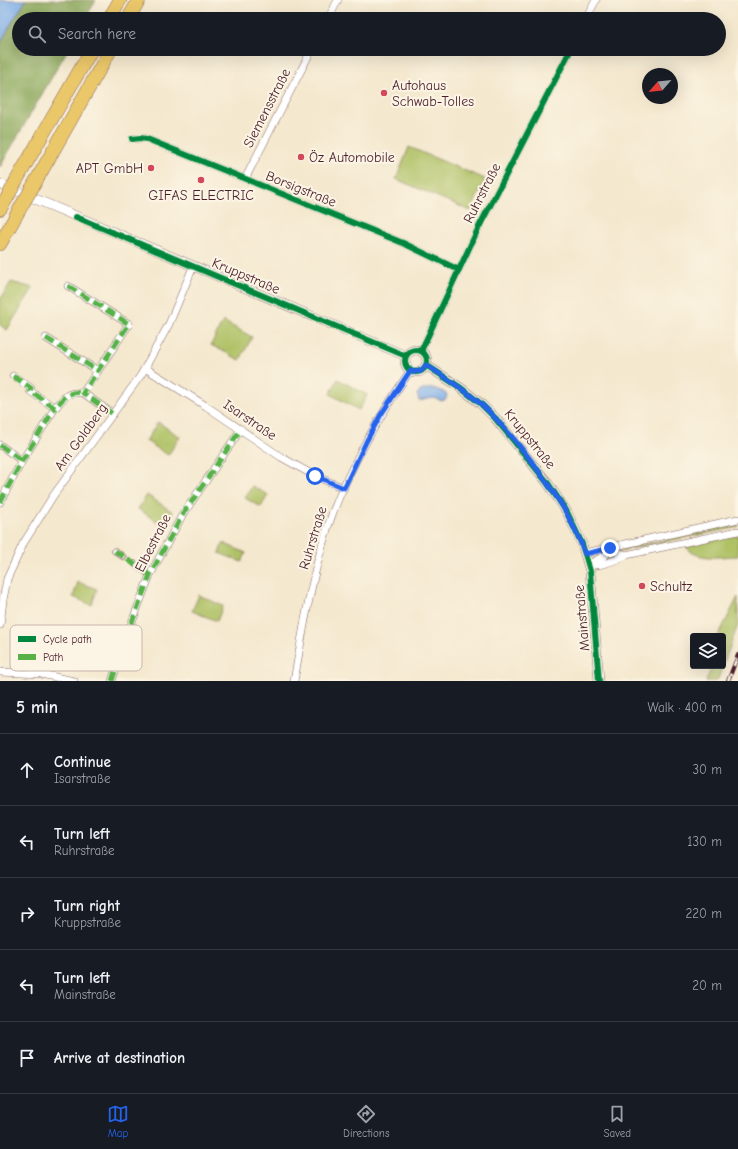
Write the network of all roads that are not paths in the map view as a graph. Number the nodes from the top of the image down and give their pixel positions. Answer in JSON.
{"nodes":[{"id":1,"x":120,"y":0,"type":"edge"},
{"id":2,"x":139,"y":0,"type":"edge"},
{"id":3,"x":338,"y":0,"type":"edge"},
{"id":4,"x":596,"y":0,"type":"edge"},
{"id":5,"x":113,"y":12,"type":"edge"},
{"id":6,"x":132,"y":12,"type":"edge"},
{"id":7,"x":332,"y":12,"type":"edge"},
{"id":8,"x":590,"y":12,"type":"edge"},
{"id":9,"x":88,"y":56,"type":"edge"},
{"id":10,"x":107,"y":56,"type":"edge"},
{"id":11,"x":308,"y":56,"type":"edge"},
{"id":12,"x":567,"y":56,"type":"edge"},
{"id":13,"x":132,"y":139,"type":"dead end"},
{"id":14,"x":245,"y":179,"type":"junction"},
{"id":15,"x":0,"y":184,"type":"edge"},
{"id":16,"x":0,"y":209,"type":"edge"},
{"id":17,"x":0,"y":244,"type":"edge"},
{"id":18,"x":193,"y":267,"type":"junction"},
{"id":19,"x":459,"y":270,"type":"junction"},
{"id":20,"x":68,"y":286,"type":"dead end"},
{"id":21,"x":46,"y":338,"type":"dead end"},
{"id":22,"x":421,"y":351,"type":"junction"},
{"id":23,"x":406,"y":356,"type":"junction"},
{"id":24,"x":426,"y":365,"type":"junction"},
{"id":25,"x":145,"y":368,"type":"junction"},
{"id":26,"x":98,"y":371,"type":"junction"},
{"id":27,"x":410,"y":371,"type":"junction"},
{"id":28,"x":12,"y":376,"type":"dead end"},
{"id":29,"x":83,"y":393,"type":"junction"},
{"id":30,"x":55,"y":408,"type":"junction"},
{"id":31,"x":114,"y":414,"type":"junction"},
{"id":32,"x":241,"y":429,"type":"junction"},
{"id":33,"x":0,"y":445,"type":"edge"},
{"id":34,"x":22,"y":461,"type":"junction"},
{"id":35,"x":344,"y":488,"type":"junction"},
{"id":36,"x":0,"y":502,"type":"edge"},
{"id":37,"x":738,"y":519,"type":"edge"},
{"id":38,"x":738,"y":531,"type":"edge"},
{"id":39,"x":610,"y":548,"type":"junction"},
{"id":40,"x":116,"y":551,"type":"dead end"},
{"id":41,"x":585,"y":554,"type":"junction"},
{"id":42,"x":626,"y":555,"type":"junction"},
{"id":43,"x":122,"y":556,"type":"tunnel mouth"},
{"id":44,"x":135,"y":564,"type":"tunnel mouth"},
{"id":45,"x":589,"y":565,"type":"junction"},
{"id":46,"x":150,"y":575,"type":"junction"},
{"id":47,"x":0,"y":576,"type":"edge"},
{"id":48,"x":7,"y":579,"type":"junction"},
{"id":49,"x":0,"y":625,"type":"edge"},
{"id":50,"x":130,"y":625,"type":"edge"},
{"id":51,"x":115,"y":671,"type":"edge"},
{"id":52,"x":0,"y":672,"type":"edge"},
{"id":53,"x":74,"y":681,"type":"edge"},
{"id":54,"x":112,"y":681,"type":"edge"},
{"id":55,"x":294,"y":681,"type":"edge"},
{"id":56,"x":599,"y":681,"type":"edge"}],
"edges":[{"from":1,"to":5,"type":"highway"},
{"from":2,"to":6,"type":"highway"},
{"from":3,"to":7,"type":"street"},
{"from":4,"to":8,"type":"street"},
{"from":9,"to":16,"type":"highway","bridge":true},
{"from":10,"to":17,"type":"highway","bridge":true},
{"from":11,"to":14,"type":"street","name":"Siemensstraße"},
{"from":12,"to":19,"type":"street","name":"Ruhrstraße"},
{"from":13,"to":14,"type":"street","name":"Borsigstraße"},
{"from":14,"to":19,"type":"street","name":"Borsigstraße"},
{"from":15,"to":18,"type":"street","name":"Kruppstraße"},
{"from":18,"to":23,"type":"street","name":"Kruppstraße"},
{"from":18,"to":25,"type":"street","name":"Am Goldberg"},
{"from":19,"to":22,"type":"street","name":"Ruhrstraße"},
{"from":20,"to":26,"type":"street"},
{"from":21,"to":26,"type":"street"},
{"from":22,"to":23,"type":"street"},
{"from":22,"to":24,"type":"street"},
{"from":23,"to":27,"type":"street"},
{"from":24,"to":27,"type":"street"},
{"from":24,"to":41,"type":"street","name":"Kruppstraße"},
{"from":25,"to":31,"type":"street","name":"Am Goldberg"},
{"from":25,"to":32,"type":"street","name":"Isarstraße"},
{"from":26,"to":29,"type":"street"},
{"from":27,"to":35,"type":"street","name":"Ruhrstraße"},
{"from":28,"to":30,"type":"street"},
{"from":29,"to":30,"type":"street"},
{"from":29,"to":31,"type":"street"},
{"from":30,"to":34,"type":"street"},
{"from":31,"to":48,"type":"street","name":"Am Goldberg"},
{"from":32,"to":35,"type":"street","name":"Isarstraße"},
{"from":32,"to":46,"type":"street","name":"Elbestraße"},
{"from":33,"to":34,"type":"street"},
{"from":34,"to":36,"type":"street"},
{"from":35,"to":55,"type":"street","name":"Ruhrstraße"},
{"from":37,"to":39,"type":"street"},
{"from":38,"to":42,"type":"street"},
{"from":39,"to":41,"type":"street"},
{"from":39,"to":42,"type":"street"},
{"from":39,"to":45,"type":"street","name":"Mainstraße"},
{"from":40,"to":43,"type":"street"},
{"from":41,"to":45,"type":"street","name":"Mainstraße"},
{"from":42,"to":45,"type":"street"},
{"from":44,"to":46,"type":"street"},
{"from":45,"to":56,"type":"street","name":"Mainstraße"},
{"from":46,"to":50,"type":"street","name":"Elbestraße"},
{"from":47,"to":48,"type":"street"},
{"from":48,"to":49,"type":"street","name":"Am Goldberg"},
{"from":51,"to":54,"type":"street","name":"Elbestraße"},
{"from":52,"to":53,"type":"street"}]}
